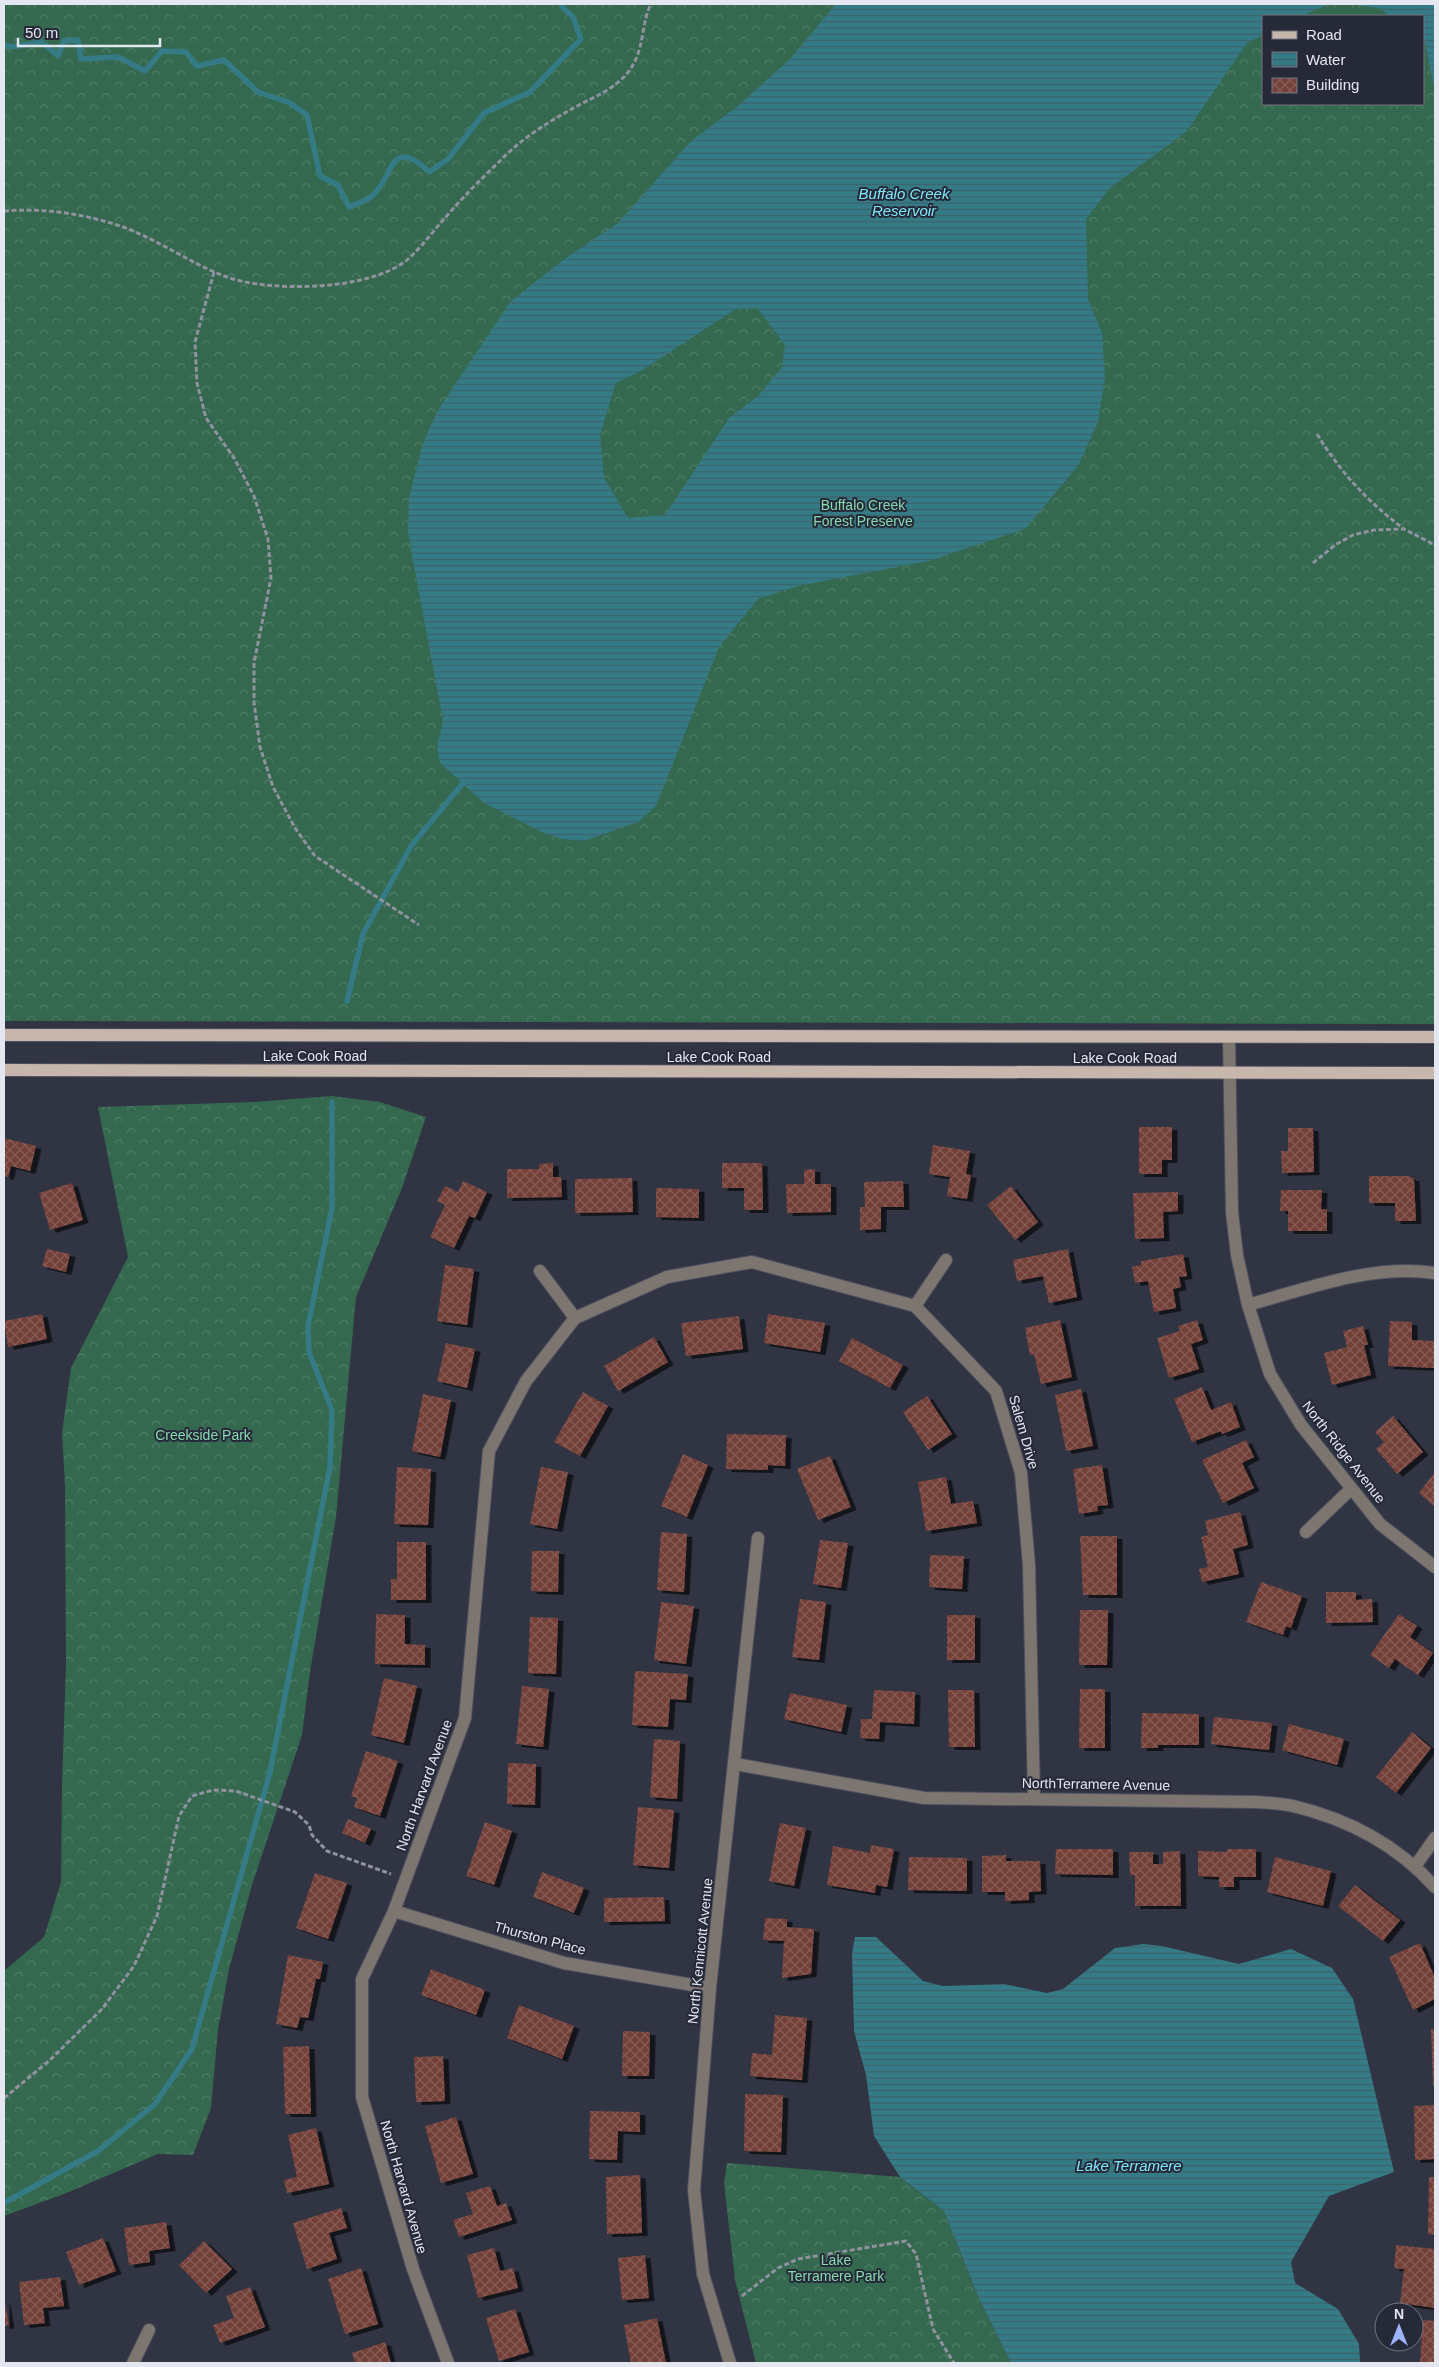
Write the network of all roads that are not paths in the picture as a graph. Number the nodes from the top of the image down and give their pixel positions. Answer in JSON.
{"nodes":[{"id":1,"x":4,"y":1035,"type":"edge"},
{"id":2,"x":1229,"y":1037,"type":"junction"},
{"id":3,"x":1435,"y":1037,"type":"edge"},
{"id":4,"x":4,"y":1070,"type":"edge"},
{"id":5,"x":1229,"y":1073,"type":"junction"},
{"id":6,"x":1435,"y":1073,"type":"edge"},
{"id":7,"x":946,"y":1260,"type":"dead end"},
{"id":8,"x":540,"y":1271,"type":"dead end"},
{"id":9,"x":1435,"y":1272,"type":"edge"},
{"id":10,"x":1248,"y":1305,"type":"junction"},
{"id":11,"x":915,"y":1306,"type":"junction"},
{"id":12,"x":575,"y":1318,"type":"junction"},
{"id":13,"x":1351,"y":1489,"type":"junction"},
{"id":14,"x":1306,"y":1532,"type":"dead end"},
{"id":15,"x":758,"y":1538,"type":"dead end"},
{"id":16,"x":1435,"y":1567,"type":"edge"},
{"id":17,"x":735,"y":1764,"type":"junction"},
{"id":18,"x":1034,"y":1798,"type":"junction"},
{"id":19,"x":1435,"y":1838,"type":"edge"},
{"id":20,"x":1416,"y":1865,"type":"junction"},
{"id":21,"x":1435,"y":1887,"type":"edge"},
{"id":22,"x":394,"y":1911,"type":"junction"},
{"id":23,"x":710,"y":1988,"type":"junction"},
{"id":24,"x":149,"y":2330,"type":"dead end"},
{"id":25,"x":133,"y":2363,"type":"edge"},
{"id":26,"x":448,"y":2363,"type":"edge"},
{"id":27,"x":730,"y":2363,"type":"edge"}],
"edges":[{"from":1,"to":2,"type":"main road","name":"Lake Cook Road"},
{"from":2,"to":3,"type":"main road","name":"Lake Cook Road"},
{"from":2,"to":5,"type":"street","name":"North Ridge Avenue"},
{"from":4,"to":5,"type":"main road","name":"Lake Cook Road"},
{"from":5,"to":6,"type":"main road","name":"Lake Cook Road"},
{"from":5,"to":10,"type":"street","name":"North Ridge Avenue"},
{"from":7,"to":11,"type":"street"},
{"from":8,"to":12,"type":"street"},
{"from":9,"to":10,"type":"street"},
{"from":10,"to":13,"type":"street","name":"North Ridge Avenue"},
{"from":11,"to":12,"type":"street","name":"North Harvard Avenue"},
{"from":11,"to":18,"type":"street","name":"Salem Drive"},
{"from":12,"to":22,"type":"street","name":"North Harvard Avenue"},
{"from":13,"to":14,"type":"street"},
{"from":13,"to":16,"type":"street","name":"North Ridge Avenue"},
{"from":15,"to":17,"type":"street","name":"North Kennicott Avenue"},
{"from":17,"to":18,"type":"street","name":"NorthTerramere Avenue"},
{"from":17,"to":23,"type":"street","name":"North Kennicott Avenue"},
{"from":18,"to":20,"type":"street","name":"NorthTerramere Avenue"},
{"from":19,"to":20,"type":"street"},
{"from":20,"to":21,"type":"street","name":"NorthTerramere Avenue"},
{"from":22,"to":23,"type":"street","name":"Thurston Place"},
{"from":22,"to":26,"type":"street","name":"North Harvard Avenue"},
{"from":23,"to":27,"type":"street","name":"North Kennicott Avenue"},
{"from":24,"to":25,"type":"street"}]}
